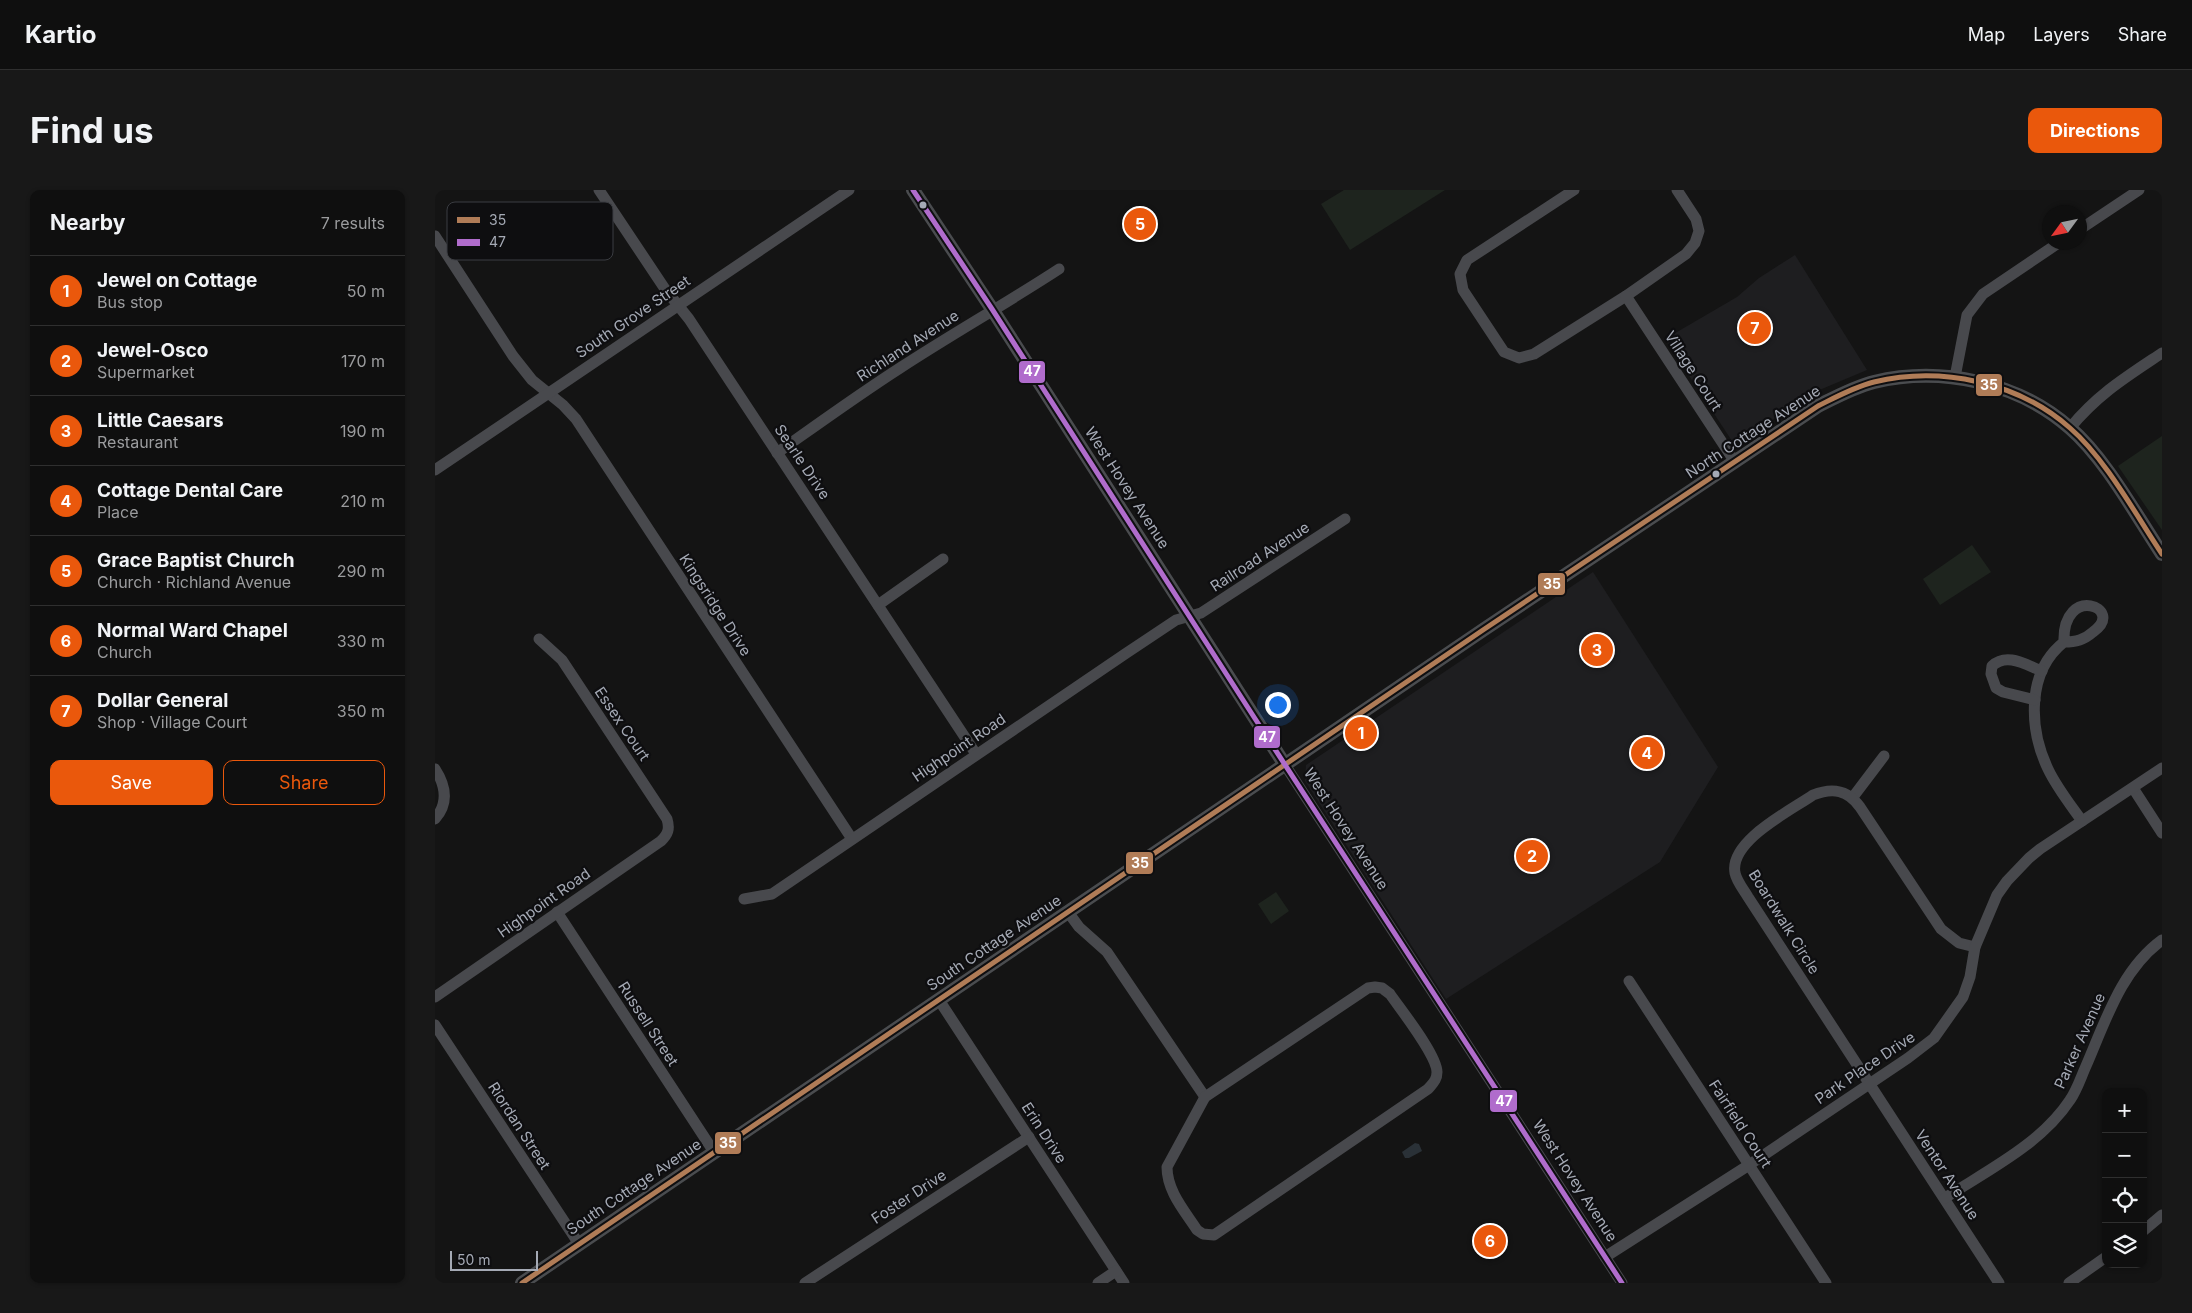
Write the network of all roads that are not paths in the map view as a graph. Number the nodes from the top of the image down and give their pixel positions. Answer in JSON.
{"nodes":[{"id":1,"x":599,"y":190,"type":"edge"},
{"id":2,"x":849,"y":190,"type":"edge"},
{"id":3,"x":913,"y":190,"type":"edge"},
{"id":4,"x":1575,"y":190,"type":"edge"},
{"id":5,"x":1677,"y":190,"type":"edge"},
{"id":6,"x":2139,"y":190,"type":"edge"},
{"id":7,"x":607,"y":202,"type":"edge"},
{"id":8,"x":613,"y":211,"type":"edge"},
{"id":9,"x":2087,"y":225,"type":"edge"},
{"id":10,"x":435,"y":236,"type":"edge"},
{"id":11,"x":2048,"y":250,"type":"edge"},
{"id":12,"x":447,"y":254,"type":"edge"},
{"id":13,"x":451,"y":260,"type":"edge"},
{"id":14,"x":1059,"y":269,"type":"dead end"},
{"id":15,"x":1626,"y":296,"type":"junction"},
{"id":16,"x":677,"y":305,"type":"junction"},
{"id":17,"x":993,"y":309,"type":"junction"},
{"id":18,"x":2162,"y":353,"type":"edge"},
{"id":19,"x":1955,"y":377,"type":"junction"},
{"id":20,"x":548,"y":393,"type":"junction"},
{"id":21,"x":2070,"y":428,"type":"junction"},
{"id":22,"x":777,"y":452,"type":"junction"},
{"id":23,"x":1735,"y":462,"type":"junction"},
{"id":24,"x":435,"y":470,"type":"edge"},
{"id":25,"x":1345,"y":519,"type":"dead end"},
{"id":26,"x":2162,"y":554,"type":"edge"},
{"id":27,"x":943,"y":559,"type":"dead end"},
{"id":28,"x":878,"y":605,"type":"junction"},
{"id":29,"x":1189,"y":616,"type":"junction"},
{"id":30,"x":1483,"y":630,"type":"joint"},
{"id":31,"x":539,"y":639,"type":"dead end"},
{"id":32,"x":2064,"y":642,"type":"dead end"},
{"id":33,"x":2042,"y":671,"type":"junction"},
{"id":34,"x":2035,"y":700,"type":"junction"},
{"id":35,"x":976,"y":754,"type":"junction"},
{"id":36,"x":1884,"y":756,"type":"dead end"},
{"id":37,"x":1285,"y":765,"type":"junction"},
{"id":38,"x":2162,"y":768,"type":"edge"},
{"id":39,"x":435,"y":769,"type":"edge"},
{"id":40,"x":2133,"y":788,"type":"junction"},
{"id":41,"x":1853,"y":797,"type":"junction"},
{"id":42,"x":435,"y":819,"type":"edge"},
{"id":43,"x":2082,"y":821,"type":"junction"},
{"id":44,"x":668,"y":832,"type":"joint"},
{"id":45,"x":2162,"y":833,"type":"edge"},
{"id":46,"x":852,"y":838,"type":"junction"},
{"id":47,"x":744,"y":899,"type":"dead end"},
{"id":48,"x":557,"y":912,"type":"junction"},
{"id":49,"x":1068,"y":912,"type":"junction"},
{"id":50,"x":2162,"y":940,"type":"edge"},
{"id":51,"x":1975,"y":947,"type":"junction"},
{"id":52,"x":1629,"y":981,"type":"dead end"},
{"id":53,"x":435,"y":997,"type":"edge"},
{"id":54,"x":939,"y":1000,"type":"junction"},
{"id":55,"x":435,"y":1025,"type":"edge"},
{"id":56,"x":1870,"y":1084,"type":"junction"},
{"id":57,"x":1205,"y":1097,"type":"junction"},
{"id":58,"x":1029,"y":1136,"type":"junction"},
{"id":59,"x":714,"y":1152,"type":"junction"},
{"id":60,"x":1749,"y":1165,"type":"junction"},
{"id":61,"x":1945,"y":1198,"type":"junction"},
{"id":62,"x":2162,"y":1215,"type":"edge"},
{"id":63,"x":2147,"y":1228,"type":"edge"},
{"id":64,"x":579,"y":1244,"type":"junction"},
{"id":65,"x":1605,"y":1257,"type":"junction"},
{"id":66,"x":2102,"y":1260,"type":"edge"},
{"id":67,"x":1116,"y":1271,"type":"junction"},
{"id":68,"x":522,"y":1283,"type":"edge"},
{"id":69,"x":805,"y":1283,"type":"edge"},
{"id":70,"x":1098,"y":1283,"type":"edge"},
{"id":71,"x":1124,"y":1283,"type":"edge"},
{"id":72,"x":1622,"y":1283,"type":"edge"},
{"id":73,"x":1826,"y":1283,"type":"edge"},
{"id":74,"x":1999,"y":1283,"type":"edge"},
{"id":75,"x":2069,"y":1283,"type":"edge"}],
"edges":[{"from":1,"to":7,"type":"street","name":"Searle Drive"},
{"from":2,"to":16,"type":"street","name":"South Grove Street"},
{"from":3,"to":17,"type":"main road","name":"West Hovey Avenue"},
{"from":4,"to":15,"type":"street"},
{"from":5,"to":15,"type":"street"},
{"from":6,"to":9,"type":"street"},
{"from":8,"to":16,"type":"street","name":"Searle Drive"},
{"from":10,"to":12,"type":"street","name":"Kingsridge Drive"},
{"from":11,"to":19,"type":"street"},
{"from":13,"to":20,"type":"street","name":"Kingsridge Drive"},
{"from":14,"to":17,"type":"street","name":"Richland Avenue"},
{"from":15,"to":23,"type":"street","name":"Village Court"},
{"from":16,"to":20,"type":"street","name":"South Grove Street"},
{"from":16,"to":22,"type":"street","name":"Searle Drive"},
{"from":17,"to":22,"type":"street","name":"Richland Avenue"},
{"from":17,"to":29,"type":"main road","name":"West Hovey Avenue"},
{"from":18,"to":21,"type":"street"},
{"from":19,"to":21,"type":"main road","name":"North Cottage Avenue"},
{"from":19,"to":23,"type":"main road","name":"North Cottage Avenue"},
{"from":20,"to":24,"type":"street","name":"South Grove Street"},
{"from":20,"to":46,"type":"street","name":"Kingsridge Drive"},
{"from":21,"to":26,"type":"main road","name":"North Cottage Avenue"},
{"from":22,"to":28,"type":"street","name":"Searle Drive"},
{"from":23,"to":30,"type":"main road","name":"North Cottage Avenue"},
{"from":25,"to":29,"type":"street","name":"Railroad Avenue"},
{"from":27,"to":28,"type":"street"},
{"from":28,"to":35,"type":"street","name":"Searle Drive"},
{"from":29,"to":35,"type":"street","name":"Highpoint Road"},
{"from":29,"to":37,"type":"main road","name":"West Hovey Avenue"},
{"from":30,"to":37,"type":"main road","name":"South Cottage Avenue"},
{"from":31,"to":44,"type":"street","name":"Essex Court"},
{"from":32,"to":33,"type":"street"},
{"from":33,"to":34,"type":"street"},
{"from":33,"to":34,"type":"street"},
{"from":34,"to":43,"type":"street"},
{"from":35,"to":46,"type":"street","name":"Highpoint Road"},
{"from":36,"to":41,"type":"street"},
{"from":37,"to":49,"type":"main road","name":"South Cottage Avenue"},
{"from":37,"to":65,"type":"street","name":"West Hovey Avenue"},
{"from":38,"to":40,"type":"street","name":"Park Place Drive"},
{"from":39,"to":42,"type":"street"},
{"from":40,"to":43,"type":"street","name":"Park Place Drive"},
{"from":40,"to":45,"type":"street"},
{"from":41,"to":51,"type":"street"},
{"from":41,"to":56,"type":"street","name":"Boardwalk Circle"},
{"from":43,"to":51,"type":"street","name":"Park Place Drive"},
{"from":44,"to":48,"type":"street","name":"Highpoint Road"},
{"from":46,"to":47,"type":"street","name":"Highpoint Road"},
{"from":48,"to":53,"type":"street","name":"Highpoint Road"},
{"from":48,"to":59,"type":"street","name":"Russell Street"},
{"from":49,"to":54,"type":"main road","name":"South Cottage Avenue"},
{"from":49,"to":57,"type":"street"},
{"from":50,"to":61,"type":"street","name":"Parker Avenue"},
{"from":51,"to":56,"type":"street","name":"Park Place Drive"},
{"from":52,"to":60,"type":"street","name":"Fairfield Court"},
{"from":54,"to":58,"type":"street","name":"Erin Drive"},
{"from":54,"to":59,"type":"main road","name":"South Cottage Avenue"},
{"from":55,"to":64,"type":"street","name":"Riordan Street"},
{"from":56,"to":60,"type":"street","name":"Park Place Drive"},
{"from":56,"to":61,"type":"street","name":"Ventor Avenue"},
{"from":57,"to":57,"type":"street"},
{"from":58,"to":67,"type":"street","name":"Erin Drive"},
{"from":58,"to":69,"type":"street","name":"Foster Drive"},
{"from":59,"to":64,"type":"main road","name":"South Cottage Avenue"},
{"from":60,"to":65,"type":"street","name":"Park Place Drive"},
{"from":60,"to":73,"type":"street","name":"Fairfield Court"},
{"from":61,"to":74,"type":"street","name":"Ventor Avenue"},
{"from":62,"to":63,"type":"street"},
{"from":64,"to":68,"type":"main road","name":"South Cottage Avenue"},
{"from":65,"to":72,"type":"street","name":"West Hovey Avenue"},
{"from":66,"to":75,"type":"street"},
{"from":67,"to":70,"type":"street"},
{"from":67,"to":71,"type":"street","name":"Erin Drive"}]}
